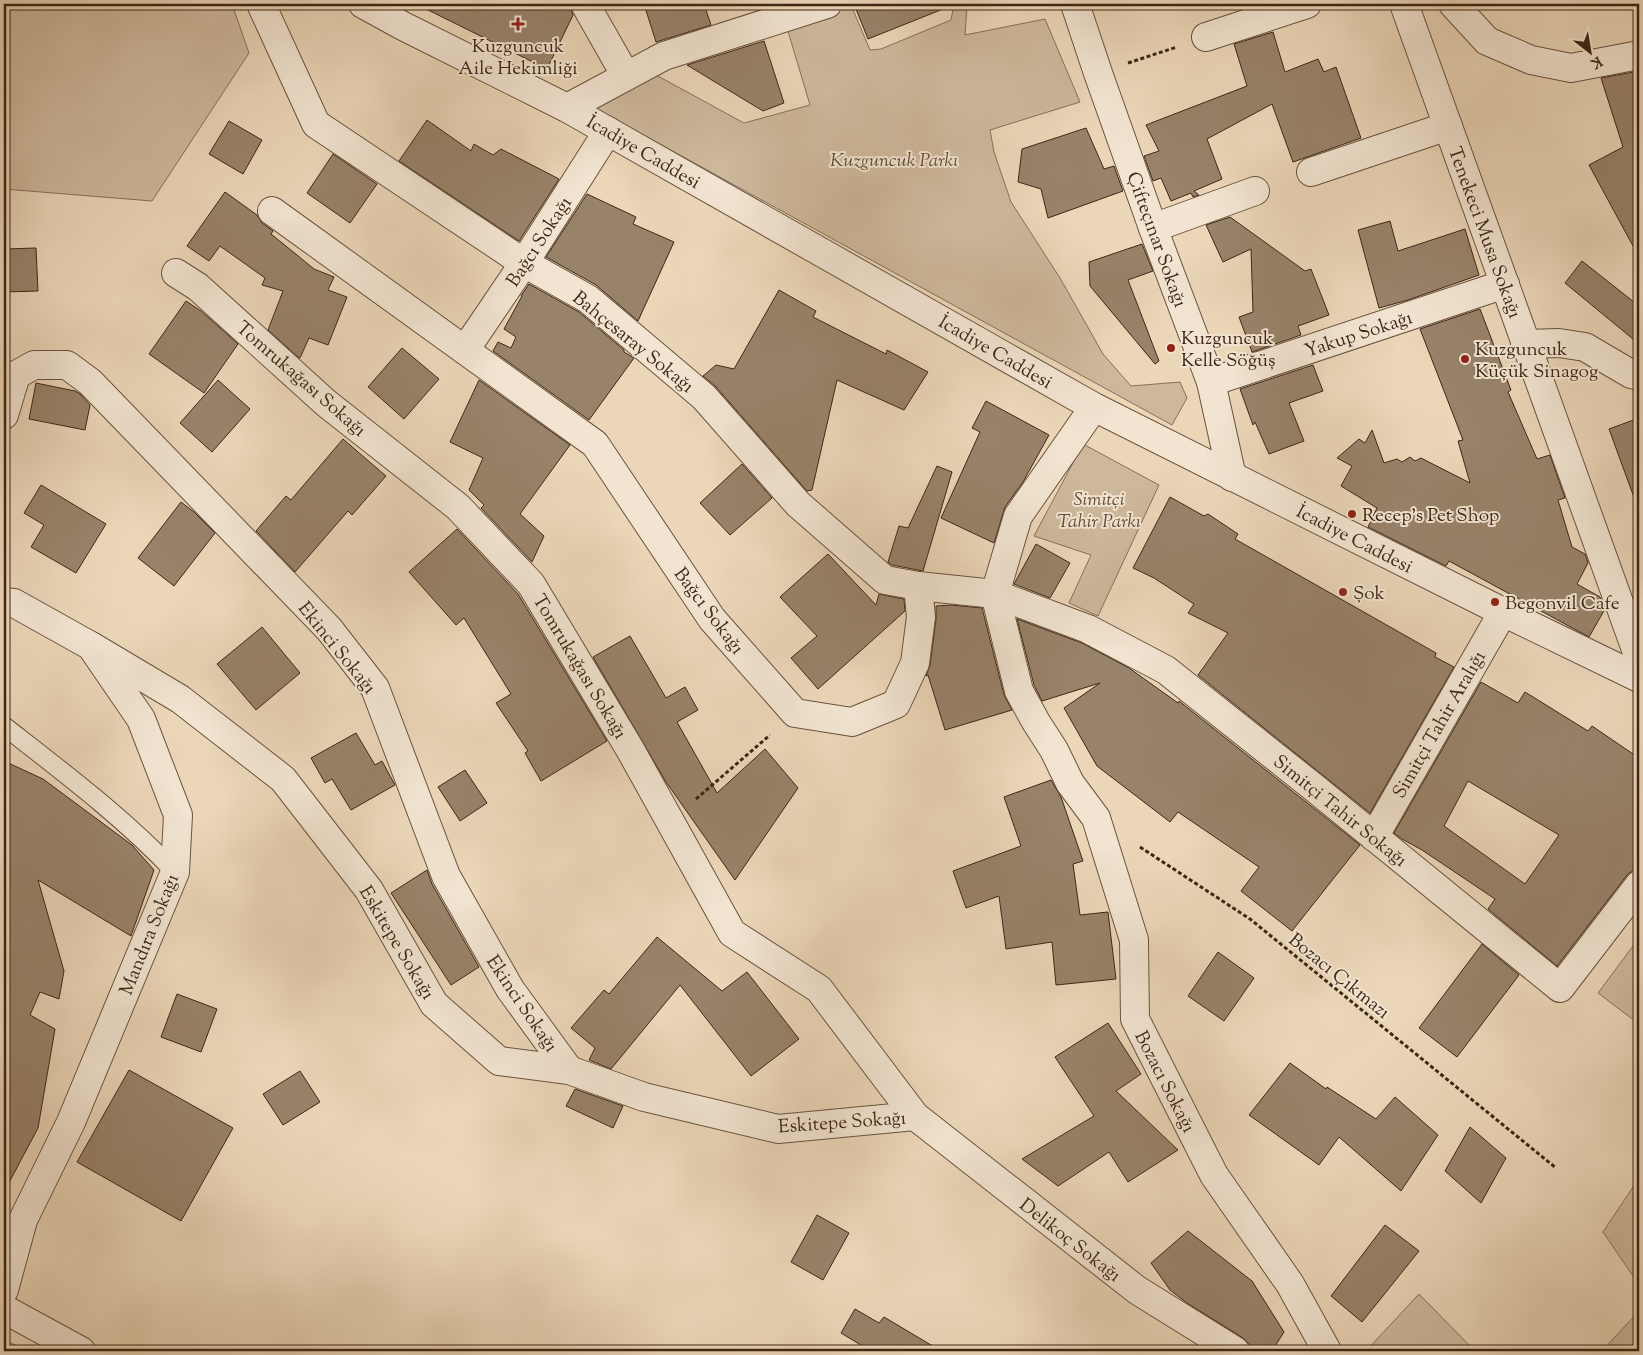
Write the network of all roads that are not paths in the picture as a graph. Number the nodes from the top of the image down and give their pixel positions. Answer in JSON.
{"nodes":[{"id":1,"x":260,"y":4,"type":"edge"},
{"id":2,"x":363,"y":4,"type":"edge"},
{"id":3,"x":585,"y":4,"type":"edge"},
{"id":4,"x":827,"y":4,"type":"edge"},
{"id":5,"x":1075,"y":4,"type":"edge"},
{"id":6,"x":1307,"y":4,"type":"edge"},
{"id":7,"x":1404,"y":4,"type":"edge"},
{"id":8,"x":1453,"y":4,"type":"edge"},
{"id":9,"x":1206,"y":37,"type":"road end"},
{"id":10,"x":1639,"y":55,"type":"edge"},
{"id":11,"x":626,"y":76,"type":"junction"},
{"id":12,"x":567,"y":108,"type":"junction"},
{"id":13,"x":1448,"y":126,"type":"junction"},
{"id":14,"x":608,"y":131,"type":"junction"},
{"id":15,"x":1311,"y":172,"type":"dead end"},
{"id":16,"x":1254,"y":191,"type":"dead end"},
{"id":17,"x":272,"y":211,"type":"dead end"},
{"id":18,"x":1153,"y":228,"type":"junction"},
{"id":19,"x":524,"y":263,"type":"junction"},
{"id":20,"x":176,"y":273,"type":"dead end"},
{"id":21,"x":1505,"y":284,"type":"junction"},
{"id":22,"x":1525,"y":344,"type":"junction"},
{"id":23,"x":465,"y":350,"type":"junction"},
{"id":24,"x":1639,"y":376,"type":"edge"},
{"id":25,"x":1211,"y":382,"type":"junction"},
{"id":26,"x":1094,"y":407,"type":"junction"},
{"id":27,"x":4,"y":414,"type":"edge"},
{"id":28,"x":1232,"y":477,"type":"junction"},
{"id":29,"x":918,"y":586,"type":"junction"},
{"id":30,"x":995,"y":594,"type":"junction"},
{"id":31,"x":4,"y":602,"type":"edge"},
{"id":32,"x":1503,"y":612,"type":"junction"},
{"id":33,"x":91,"y":646,"type":"junction"},
{"id":34,"x":1639,"y":658,"type":"edge"},
{"id":35,"x":1639,"y":678,"type":"edge"},
{"id":36,"x":4,"y":726,"type":"edge"},
{"id":37,"x":1374,"y":836,"type":"junction"},
{"id":38,"x":175,"y":872,"type":"junction"},
{"id":39,"x":1639,"y":885,"type":"edge"},
{"id":40,"x":569,"y":1070,"type":"junction"},
{"id":41,"x":915,"y":1116,"type":"junction"},
{"id":42,"x":4,"y":1290,"type":"edge"},
{"id":43,"x":4,"y":1309,"type":"edge"},
{"id":44,"x":81,"y":1351,"type":"edge"},
{"id":45,"x":1235,"y":1351,"type":"edge"},
{"id":46,"x":1327,"y":1351,"type":"edge"}],
"edges":[{"from":1,"to":19,"type":"street","name":"Bahçesaray Sokağı"},
{"from":2,"to":12,"type":"street","name":"İcadiye Caddesi"},
{"from":3,"to":11,"type":"street"},
{"from":4,"to":11,"type":"street"},
{"from":5,"to":18,"type":"street","name":"Çifteçınar Sokağı"},
{"from":6,"to":9,"type":"street"},
{"from":7,"to":13,"type":"street","name":"Tenekeci Musa Sokağı"},
{"from":8,"to":10,"type":"street"},
{"from":11,"to":12,"type":"street"},
{"from":12,"to":14,"type":"street","name":"İcadiye Caddesi"},
{"from":13,"to":15,"type":"street"},
{"from":13,"to":21,"type":"street","name":"Tenekeci Musa Sokağı"},
{"from":14,"to":19,"type":"street","name":"Bağcı Sokağı"},
{"from":14,"to":26,"type":"street","name":"İcadiye Caddesi"},
{"from":16,"to":18,"type":"street"},
{"from":17,"to":23,"type":"street","name":"Bağcı Sokağı"},
{"from":18,"to":25,"type":"street","name":"Çifteçınar Sokağı"},
{"from":19,"to":23,"type":"street","name":"Bağcı Sokağı"},
{"from":19,"to":29,"type":"street","name":"Bahçesaray Sokağı"},
{"from":20,"to":41,"type":"street","name":"Tomrukağası Sokağı"},
{"from":21,"to":22,"type":"street","name":"Tenekeci Musa Sokağı"},
{"from":21,"to":25,"type":"street","name":"Yakup Sokağı"},
{"from":22,"to":24,"type":"street"},
{"from":22,"to":34,"type":"street","name":"Tenekeci Musa Sokağı"},
{"from":23,"to":29,"type":"street","name":"Bağcı Sokağı"},
{"from":25,"to":28,"type":"street","name":"Çifteçınar Sokağı"},
{"from":26,"to":28,"type":"street","name":"İcadiye Caddesi"},
{"from":26,"to":30,"type":"street"},
{"from":27,"to":40,"type":"street","name":"Ekinci Sokağı"},
{"from":28,"to":32,"type":"street","name":"İcadiye Caddesi"},
{"from":29,"to":30,"type":"street","name":"Bahçesaray Sokağı"},
{"from":30,"to":37,"type":"street","name":"Simitçi Tahir Sokağı"},
{"from":30,"to":46,"type":"street","name":"Bozacı Sokağı"},
{"from":31,"to":33,"type":"street","name":"Mandıra Sokağı"},
{"from":32,"to":35,"type":"street","name":"İcadiye Caddesi"},
{"from":32,"to":37,"type":"street","name":"Simitçi Tahir Aralığı"},
{"from":33,"to":38,"type":"street","name":"Mandıra Sokağı"},
{"from":33,"to":40,"type":"street","name":"Eskitepe Sokağı"},
{"from":36,"to":38,"type":"lane"},
{"from":37,"to":39,"type":"street","name":"Simitçi Tahir Sokağı"},
{"from":38,"to":42,"type":"street","name":"Mandıra Sokağı"},
{"from":40,"to":41,"type":"street","name":"Eskitepe Sokağı"},
{"from":41,"to":45,"type":"street","name":"Delikoç Sokağı"},
{"from":43,"to":44,"type":"street"}]}
